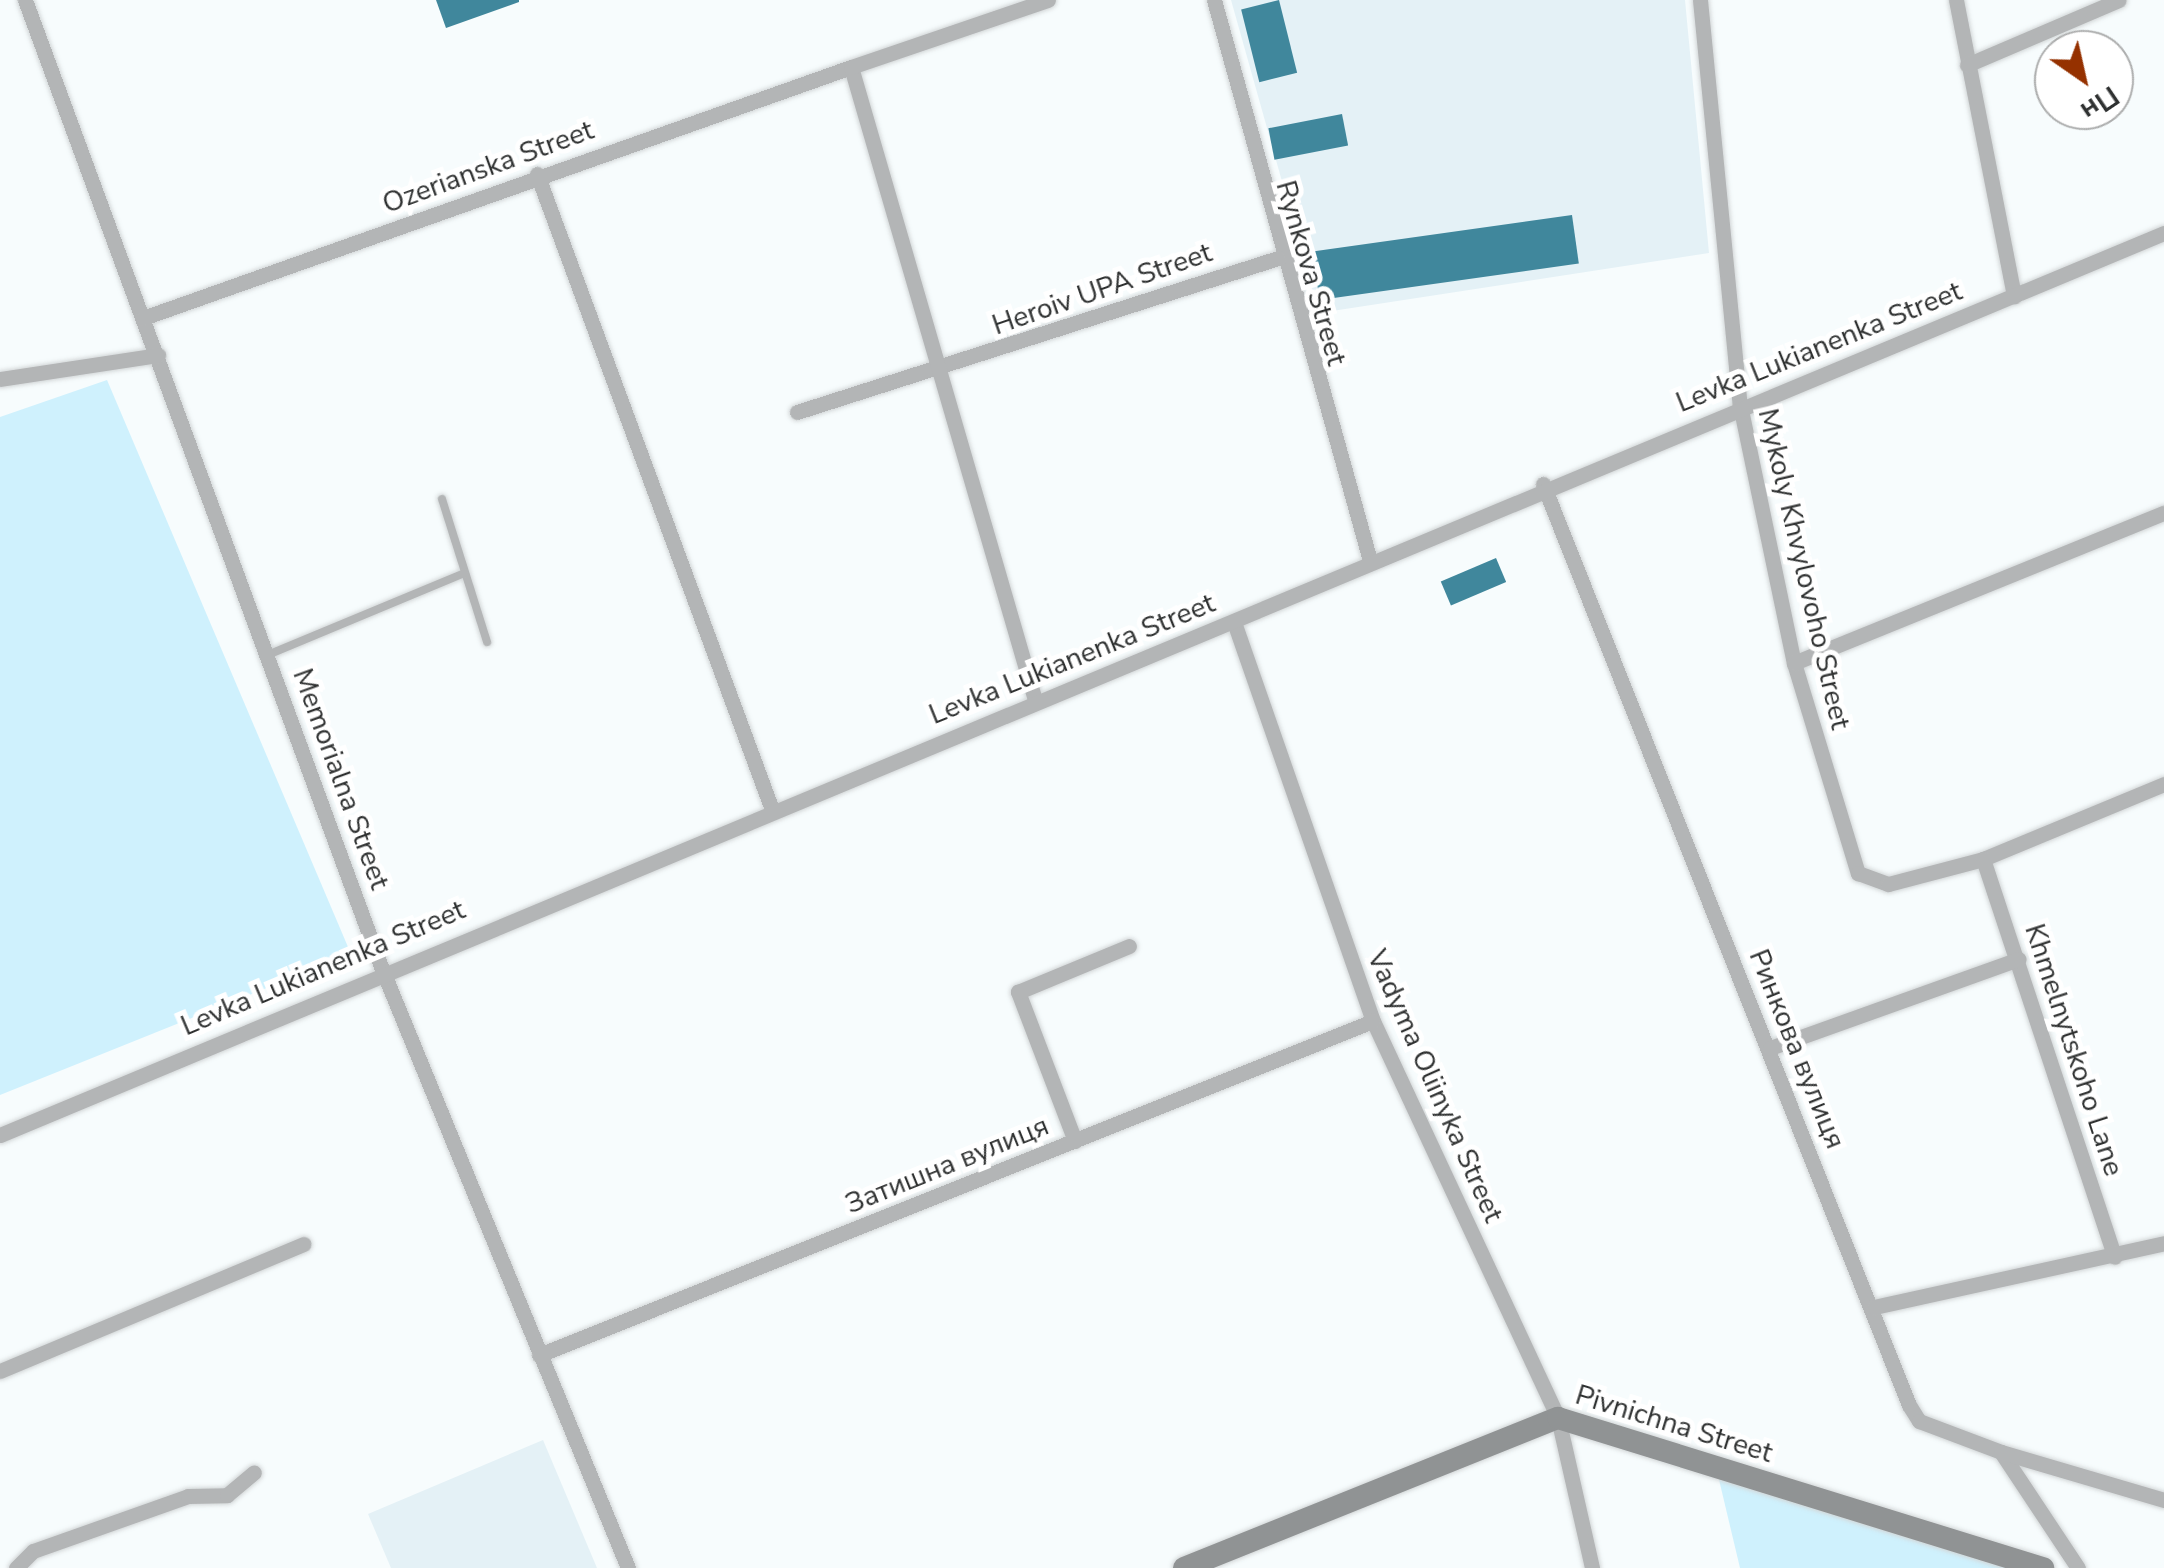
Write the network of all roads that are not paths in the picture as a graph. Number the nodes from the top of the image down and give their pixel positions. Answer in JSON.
{"nodes":[{"id":1,"x":25,"y":0,"type":"edge"},
{"id":2,"x":1048,"y":0,"type":"edge"},
{"id":3,"x":1214,"y":0,"type":"edge"},
{"id":4,"x":1700,"y":0,"type":"edge"},
{"id":5,"x":1956,"y":0,"type":"edge"},
{"id":6,"x":2120,"y":0,"type":"edge"},
{"id":7,"x":1967,"y":65,"type":"junction"},
{"id":8,"x":851,"y":67,"type":"junction"},
{"id":9,"x":537,"y":174,"type":"junction"},
{"id":10,"x":2164,"y":233,"type":"edge"},
{"id":11,"x":1278,"y":258,"type":"junction"},
{"id":12,"x":2014,"y":296,"type":"junction"},
{"id":13,"x":143,"y":318,"type":"junction"},
{"id":14,"x":158,"y":356,"type":"junction"},
{"id":15,"x":942,"y":367,"type":"junction"},
{"id":16,"x":0,"y":379,"type":"edge"},
{"id":17,"x":1740,"y":405,"type":"junction"},
{"id":18,"x":797,"y":412,"type":"dead end"},
{"id":19,"x":1543,"y":484,"type":"junction"},
{"id":20,"x":442,"y":499,"type":"dead end"},
{"id":21,"x":2164,"y":513,"type":"edge"},
{"id":22,"x":1368,"y":557,"type":"junction"},
{"id":23,"x":466,"y":573,"type":"junction"},
{"id":24,"x":1234,"y":622,"type":"junction"},
{"id":25,"x":487,"y":642,"type":"dead end"},
{"id":26,"x":270,"y":654,"type":"junction"},
{"id":27,"x":1794,"y":663,"type":"junction"},
{"id":28,"x":1035,"y":700,"type":"junction"},
{"id":29,"x":2164,"y":784,"type":"edge"},
{"id":30,"x":770,"y":807,"type":"junction"},
{"id":31,"x":1983,"y":858,"type":"junction"},
{"id":32,"x":1129,"y":946,"type":"dead end"},
{"id":33,"x":2020,"y":958,"type":"junction"},
{"id":34,"x":382,"y":969,"type":"junction"},
{"id":35,"x":1374,"y":1022,"type":"junction"},
{"id":36,"x":1770,"y":1048,"type":"junction"},
{"id":37,"x":0,"y":1136,"type":"edge"},
{"id":38,"x":1075,"y":1141,"type":"junction"},
{"id":39,"x":2164,"y":1243,"type":"edge"},
{"id":40,"x":304,"y":1244,"type":"dead end"},
{"id":41,"x":2115,"y":1257,"type":"junction"},
{"id":42,"x":1874,"y":1307,"type":"junction"},
{"id":43,"x":539,"y":1355,"type":"junction"},
{"id":44,"x":0,"y":1372,"type":"edge"},
{"id":45,"x":1558,"y":1418,"type":"junction"},
{"id":46,"x":2001,"y":1452,"type":"junction"},
{"id":47,"x":254,"y":1472,"type":"dead end"},
{"id":48,"x":2164,"y":1500,"type":"edge"},
{"id":49,"x":16,"y":1568,"type":"edge"},
{"id":50,"x":628,"y":1568,"type":"edge"},
{"id":51,"x":1184,"y":1568,"type":"edge"},
{"id":52,"x":1592,"y":1568,"type":"edge"},
{"id":53,"x":2043,"y":1568,"type":"edge"},
{"id":54,"x":2078,"y":1568,"type":"edge"}],
"edges":[{"from":1,"to":13,"type":"street","name":"Memorialna Street"},
{"from":2,"to":8,"type":"street","name":"Ozerianska Street"},
{"from":3,"to":11,"type":"street","name":"Rynkova Street"},
{"from":4,"to":17,"type":"street","name":"Mykoly Khvylovoho Street"},
{"from":5,"to":7,"type":"street"},
{"from":6,"to":7,"type":"street"},
{"from":7,"to":12,"type":"street"},
{"from":8,"to":9,"type":"street","name":"Ozerianska Street"},
{"from":8,"to":15,"type":"street"},
{"from":9,"to":13,"type":"street","name":"Ozerianska Street"},
{"from":9,"to":30,"type":"street"},
{"from":10,"to":12,"type":"street","name":"Levka Lukianenka Street"},
{"from":11,"to":15,"type":"street","name":"Heroiv UPA Street"},
{"from":11,"to":22,"type":"street","name":"Rynkova Street"},
{"from":12,"to":17,"type":"street","name":"Levka Lukianenka Street"},
{"from":13,"to":14,"type":"street","name":"Memorialna Street"},
{"from":14,"to":16,"type":"street"},
{"from":14,"to":26,"type":"street","name":"Memorialna Street"},
{"from":15,"to":18,"type":"street","name":"Heroiv UPA Street"},
{"from":15,"to":28,"type":"street"},
{"from":17,"to":19,"type":"street","name":"Levka Lukianenka Street"},
{"from":17,"to":27,"type":"street","name":"Mykoly Khvylovoho Street"},
{"from":19,"to":22,"type":"street","name":"Levka Lukianenka Street"},
{"from":19,"to":36,"type":"street","name":"Ринкова вулиця"},
{"from":20,"to":23,"type":"lane"},
{"from":21,"to":27,"type":"street"},
{"from":22,"to":24,"type":"street","name":"Levka Lukianenka Street"},
{"from":23,"to":25,"type":"lane"},
{"from":23,"to":26,"type":"lane"},
{"from":24,"to":28,"type":"street","name":"Levka Lukianenka Street"},
{"from":24,"to":35,"type":"street","name":"Vadyma Oliinyka Street"},
{"from":26,"to":34,"type":"street","name":"Memorialna Street"},
{"from":27,"to":31,"type":"street","name":"Mykoly Khvylovoho Street"},
{"from":28,"to":30,"type":"street","name":"Levka Lukianenka Street"},
{"from":29,"to":31,"type":"street"},
{"from":30,"to":34,"type":"street","name":"Levka Lukianenka Street"},
{"from":31,"to":33,"type":"street","name":"Khmelnytskoho Lane"},
{"from":32,"to":38,"type":"street"},
{"from":33,"to":36,"type":"street"},
{"from":33,"to":41,"type":"street","name":"Khmelnytskoho Lane"},
{"from":34,"to":37,"type":"street","name":"Levka Lukianenka Street"},
{"from":34,"to":43,"type":"street","name":"Memorialna Street"},
{"from":35,"to":38,"type":"street","name":"Затишна вулиця"},
{"from":35,"to":45,"type":"street","name":"Vadyma Oliinyka Street"},
{"from":36,"to":42,"type":"street","name":"Ринкова вулиця"},
{"from":38,"to":43,"type":"street","name":"Затишна вулиця"},
{"from":39,"to":41,"type":"street"},
{"from":40,"to":44,"type":"street"},
{"from":41,"to":42,"type":"street"},
{"from":42,"to":46,"type":"street","name":"Ринкова вулиця"},
{"from":43,"to":50,"type":"street","name":"Memorialna Street"},
{"from":45,"to":51,"type":"street","name":"Pivnichna Street"},
{"from":45,"to":52,"type":"street","name":"Vadyma Oliinyka Street"},
{"from":45,"to":53,"type":"street","name":"Pivnichna Street"},
{"from":46,"to":48,"type":"street","name":"Ринкова вулиця"},
{"from":46,"to":54,"type":"street"},
{"from":47,"to":49,"type":"street"}]}
